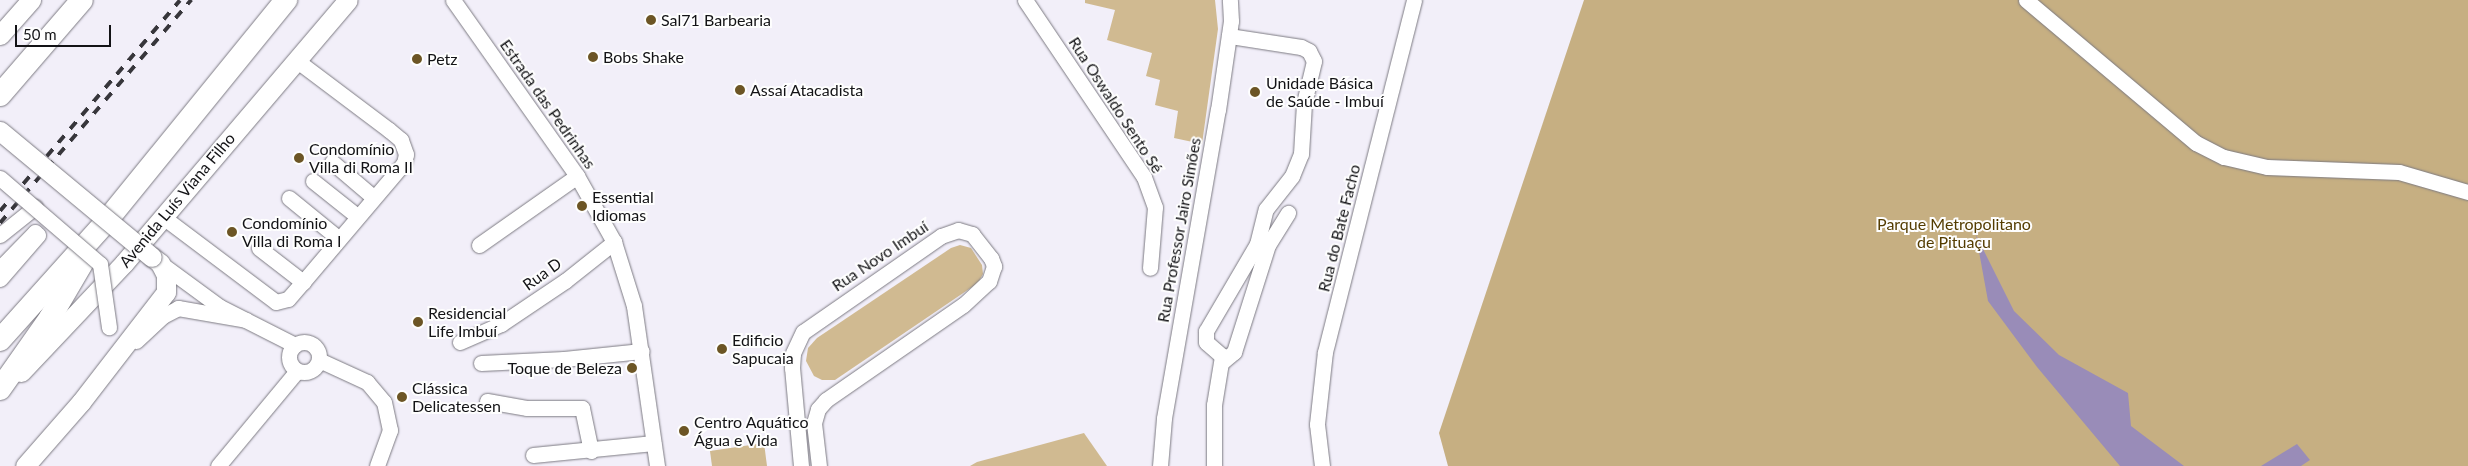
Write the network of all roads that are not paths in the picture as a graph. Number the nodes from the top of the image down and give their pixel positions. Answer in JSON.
{"nodes":[{"id":1,"x":31,"y":0,"type":"edge"},
{"id":2,"x":82,"y":0,"type":"edge"},
{"id":3,"x":286,"y":0,"type":"edge"},
{"id":4,"x":348,"y":0,"type":"edge"},
{"id":5,"x":453,"y":0,"type":"edge"},
{"id":6,"x":1024,"y":0,"type":"edge"},
{"id":7,"x":1230,"y":0,"type":"edge"},
{"id":8,"x":1414,"y":0,"type":"edge"},
{"id":9,"x":2026,"y":0,"type":"edge"},
{"id":10,"x":3,"y":29,"type":"edge"},
{"id":11,"x":1229,"y":36,"type":"junction"},
{"id":12,"x":296,"y":60,"type":"junction"},
{"id":13,"x":0,"y":95,"type":"edge"},
{"id":14,"x":0,"y":131,"type":"edge"},
{"id":15,"x":332,"y":162,"type":"dead end"},
{"id":16,"x":577,"y":176,"type":"junction"},
{"id":17,"x":0,"y":178,"type":"edge"},
{"id":18,"x":313,"y":181,"type":"dead end"},
{"id":19,"x":2468,"y":192,"type":"edge"},
{"id":20,"x":373,"y":197,"type":"junction"},
{"id":21,"x":289,"y":198,"type":"dead end"},
{"id":22,"x":40,"y":211,"type":"junction"},
{"id":23,"x":1288,"y":213,"type":"dead end"},
{"id":24,"x":356,"y":216,"type":"junction"},
{"id":25,"x":163,"y":217,"type":"junction"},
{"id":26,"x":104,"y":224,"type":"junction"},
{"id":27,"x":0,"y":235,"type":"edge"},
{"id":28,"x":36,"y":235,"type":"dead end"},
{"id":29,"x":338,"y":238,"type":"junction"},
{"id":30,"x":614,"y":242,"type":"junction"},
{"id":31,"x":479,"y":245,"type":"dead end"},
{"id":32,"x":259,"y":248,"type":"dead end"},
{"id":33,"x":156,"y":260,"type":"junction"},
{"id":34,"x":0,"y":262,"type":"edge"},
{"id":35,"x":0,"y":268,"type":"edge"},
{"id":36,"x":1150,"y":268,"type":"dead end"},
{"id":37,"x":0,"y":273,"type":"edge"},
{"id":38,"x":0,"y":279,"type":"edge"},
{"id":39,"x":303,"y":282,"type":"junction"},
{"id":40,"x":246,"y":320,"type":"junction"},
{"id":41,"x":109,"y":327,"type":"dead end"},
{"id":42,"x":0,"y":340,"type":"edge"},
{"id":43,"x":460,"y":342,"type":"dead end"},
{"id":44,"x":292,"y":349,"type":"junction"},
{"id":45,"x":642,"y":350,"type":"junction"},
{"id":46,"x":1222,"y":362,"type":"junction"},
{"id":47,"x":481,"y":363,"type":"dead end"},
{"id":48,"x":317,"y":364,"type":"junction"},
{"id":49,"x":110,"y":366,"type":"junction"},
{"id":50,"x":297,"y":371,"type":"junction"},
{"id":51,"x":0,"y":389,"type":"edge"},
{"id":52,"x":0,"y":395,"type":"edge"},
{"id":53,"x":487,"y":401,"type":"dead end"},
{"id":54,"x":653,"y":443,"type":"junction"},
{"id":55,"x":591,"y":452,"type":"junction"},
{"id":56,"x":532,"y":455,"type":"dead end"},
{"id":57,"x":26,"y":466,"type":"edge"},
{"id":58,"x":218,"y":466,"type":"edge"},
{"id":59,"x":377,"y":466,"type":"edge"},
{"id":60,"x":657,"y":466,"type":"edge"},
{"id":61,"x":801,"y":466,"type":"edge"},
{"id":62,"x":819,"y":466,"type":"edge"},
{"id":63,"x":1160,"y":466,"type":"edge"},
{"id":64,"x":1214,"y":466,"type":"edge"},
{"id":65,"x":1322,"y":466,"type":"edge"}],
"edges":[{"from":1,"to":10,"type":"main road"},
{"from":2,"to":13,"type":"highway"},
{"from":3,"to":26,"type":"highway"},
{"from":4,"to":12,"type":"main road","name":"Avenida Luís Viana Filho"},
{"from":5,"to":16,"type":"street","name":"Estrada das Pedrinhas"},
{"from":6,"to":36,"type":"street","name":"Rua Oswaldo Sento Sé"},
{"from":7,"to":11,"type":"street","name":"Rua Professor Jairo Simões"},
{"from":8,"to":65,"type":"street","name":"Rua do Bate Facho"},
{"from":9,"to":19,"type":"street"},
{"from":11,"to":46,"type":"street"},
{"from":11,"to":63,"type":"street","name":"Rua Professor Jairo Simões"},
{"from":12,"to":20,"type":"street"},
{"from":12,"to":25,"type":"main road","name":"Avenida Luís Viana Filho"},
{"from":14,"to":33,"type":"main road","bridge":true},
{"from":15,"to":20,"type":"street"},
{"from":16,"to":30,"type":"street","name":"Estrada das Pedrinhas"},
{"from":16,"to":31,"type":"street"},
{"from":17,"to":22,"type":"street","bridge":true},
{"from":18,"to":24,"type":"street"},
{"from":20,"to":24,"type":"street"},
{"from":21,"to":29,"type":"street"},
{"from":22,"to":27,"type":"street"},
{"from":22,"to":34,"type":"street"},
{"from":22,"to":41,"type":"street","bridge":true},
{"from":23,"to":46,"type":"street"},
{"from":24,"to":29,"type":"street"},
{"from":25,"to":39,"type":"street"},
{"from":25,"to":52,"type":"main road","name":"Avenida Luís Viana Filho"},
{"from":26,"to":42,"type":"highway"},
{"from":26,"to":51,"type":"highway"},
{"from":28,"to":37,"type":"street"},
{"from":29,"to":39,"type":"street"},
{"from":30,"to":43,"type":"street","name":"Rua D"},
{"from":30,"to":45,"type":"street","name":"Estrada das Pedrinhas"},
{"from":32,"to":39,"type":"street"},
{"from":33,"to":40,"type":"street"},
{"from":33,"to":49,"type":"main road"},
{"from":35,"to":38,"type":"street"},
{"from":40,"to":44,"type":"street"},
{"from":40,"to":49,"type":"street"},
{"from":44,"to":48,"type":"street"},
{"from":44,"to":50,"type":"street"},
{"from":45,"to":47,"type":"street"},
{"from":45,"to":54,"type":"street","name":"Estrada das Pedrinhas"},
{"from":46,"to":64,"type":"street"},
{"from":48,"to":50,"type":"street"},
{"from":48,"to":59,"type":"street"},
{"from":49,"to":57,"type":"main road"},
{"from":50,"to":58,"type":"street"},
{"from":53,"to":55,"type":"street"},
{"from":54,"to":55,"type":"street"},
{"from":54,"to":60,"type":"street","name":"Estrada das Pedrinhas"},
{"from":55,"to":56,"type":"street"},
{"from":61,"to":62,"type":"street","name":"Rua Novo Imbuí"}]}
